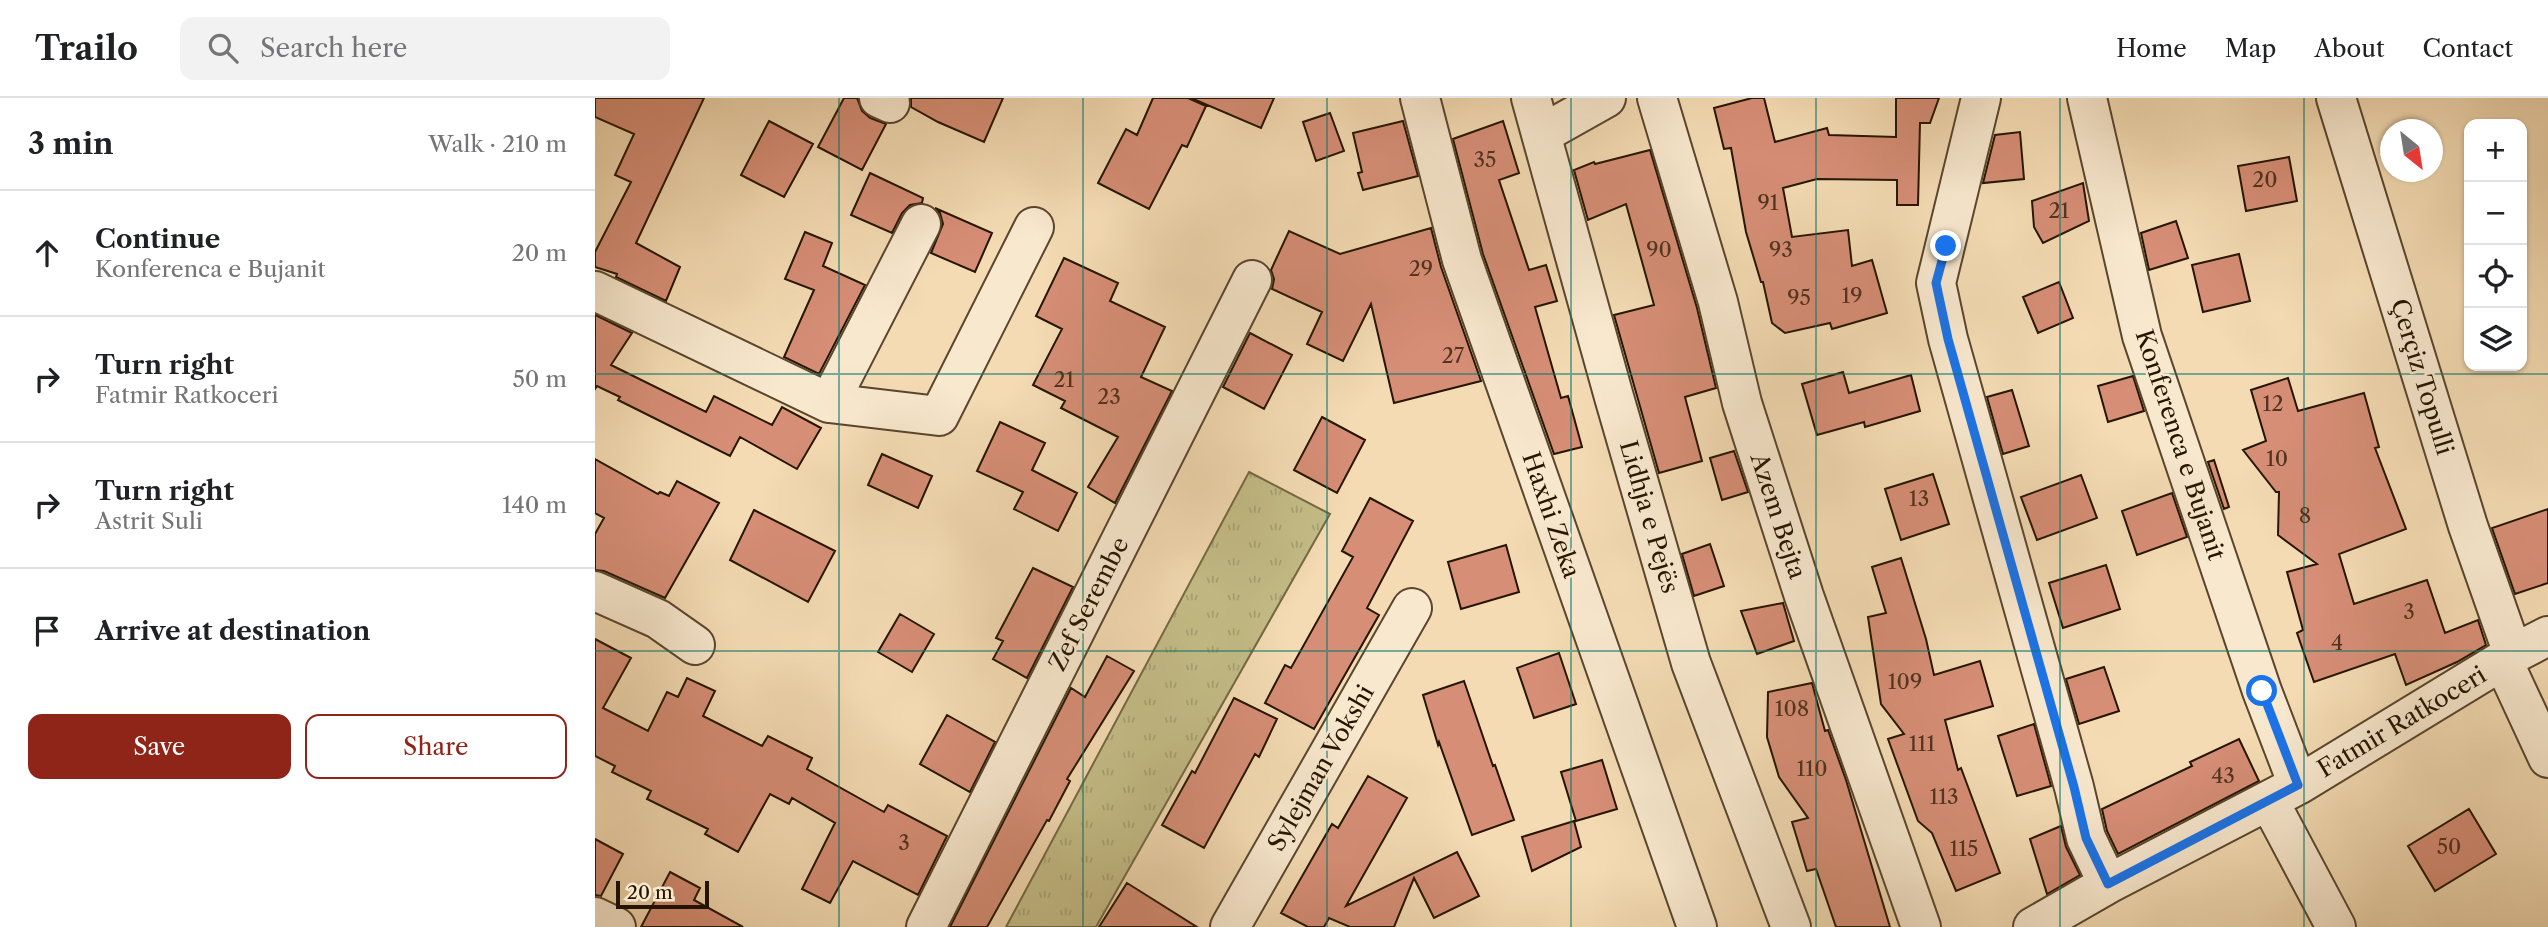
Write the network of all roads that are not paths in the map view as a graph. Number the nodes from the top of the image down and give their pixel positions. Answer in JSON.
{"nodes":[{"id":1,"x":1420,"y":98,"type":"edge"},
{"id":2,"x":1531,"y":98,"type":"edge"},
{"id":3,"x":1606,"y":98,"type":"edge"},
{"id":4,"x":1657,"y":98,"type":"edge"},
{"id":5,"x":1981,"y":98,"type":"edge"},
{"id":6,"x":2087,"y":98,"type":"edge"},
{"id":7,"x":2336,"y":98,"type":"edge"},
{"id":8,"x":1542,"y":134,"type":"junction"},
{"id":9,"x":921,"y":224,"type":"dead end"},
{"id":10,"x":1034,"y":227,"type":"dead end"},
{"id":11,"x":1252,"y":280,"type":"dead end"},
{"id":12,"x":595,"y":291,"type":"edge"},
{"id":13,"x":829,"y":402,"type":"junction"},
{"id":14,"x":595,"y":591,"type":"edge"},
{"id":15,"x":1412,"y":608,"type":"dead end"},
{"id":16,"x":2548,"y":636,"type":"edge"},
{"id":17,"x":695,"y":645,"type":"dead end"},
{"id":18,"x":2508,"y":657,"type":"junction"},
{"id":19,"x":2548,"y":758,"type":"edge"},
{"id":20,"x":2283,"y":793,"type":"junction"},
{"id":21,"x":2108,"y":884,"type":"junction"},
{"id":22,"x":595,"y":917,"type":"edge"},
{"id":23,"x":616,"y":927,"type":"edge"},
{"id":24,"x":926,"y":927,"type":"edge"},
{"id":25,"x":1230,"y":927,"type":"edge"},
{"id":26,"x":1697,"y":927,"type":"edge"},
{"id":27,"x":1791,"y":927,"type":"edge"},
{"id":28,"x":1921,"y":927,"type":"edge"},
{"id":29,"x":2033,"y":927,"type":"edge"},
{"id":30,"x":2336,"y":927,"type":"edge"}],
"edges":[{"from":1,"to":26,"type":"street","name":"Haxhi Zeka"},
{"from":2,"to":8,"type":"street","name":"Lidhja e Pejës"},
{"from":3,"to":8,"type":"street"},
{"from":4,"to":28,"type":"street","name":"Azem Bejta"},
{"from":5,"to":21,"type":"street"},
{"from":6,"to":20,"type":"street","name":"Konferenca e Bujanit"},
{"from":7,"to":18,"type":"street","name":"Çerçiz Topulli"},
{"from":8,"to":27,"type":"street","name":"Lidhja e Pejës"},
{"from":9,"to":13,"type":"street"},
{"from":10,"to":13,"type":"street"},
{"from":11,"to":24,"type":"street","name":"Zef Serembe"},
{"from":12,"to":13,"type":"street"},
{"from":14,"to":17,"type":"street"},
{"from":15,"to":25,"type":"street","name":"Sylejman Vokshi"},
{"from":16,"to":18,"type":"street","name":"Fatmir Ratkoceri"},
{"from":18,"to":19,"type":"street","name":"Çerçiz Topulli"},
{"from":18,"to":20,"type":"street","name":"Fatmir Ratkoceri"},
{"from":20,"to":21,"type":"street","name":"Fatmir Ratkoceri"},
{"from":20,"to":30,"type":"street","name":"Konferenca e Bujanit"},
{"from":21,"to":29,"type":"street","name":"Fatmir Ratkoceri"},
{"from":22,"to":23,"type":"street"}]}
